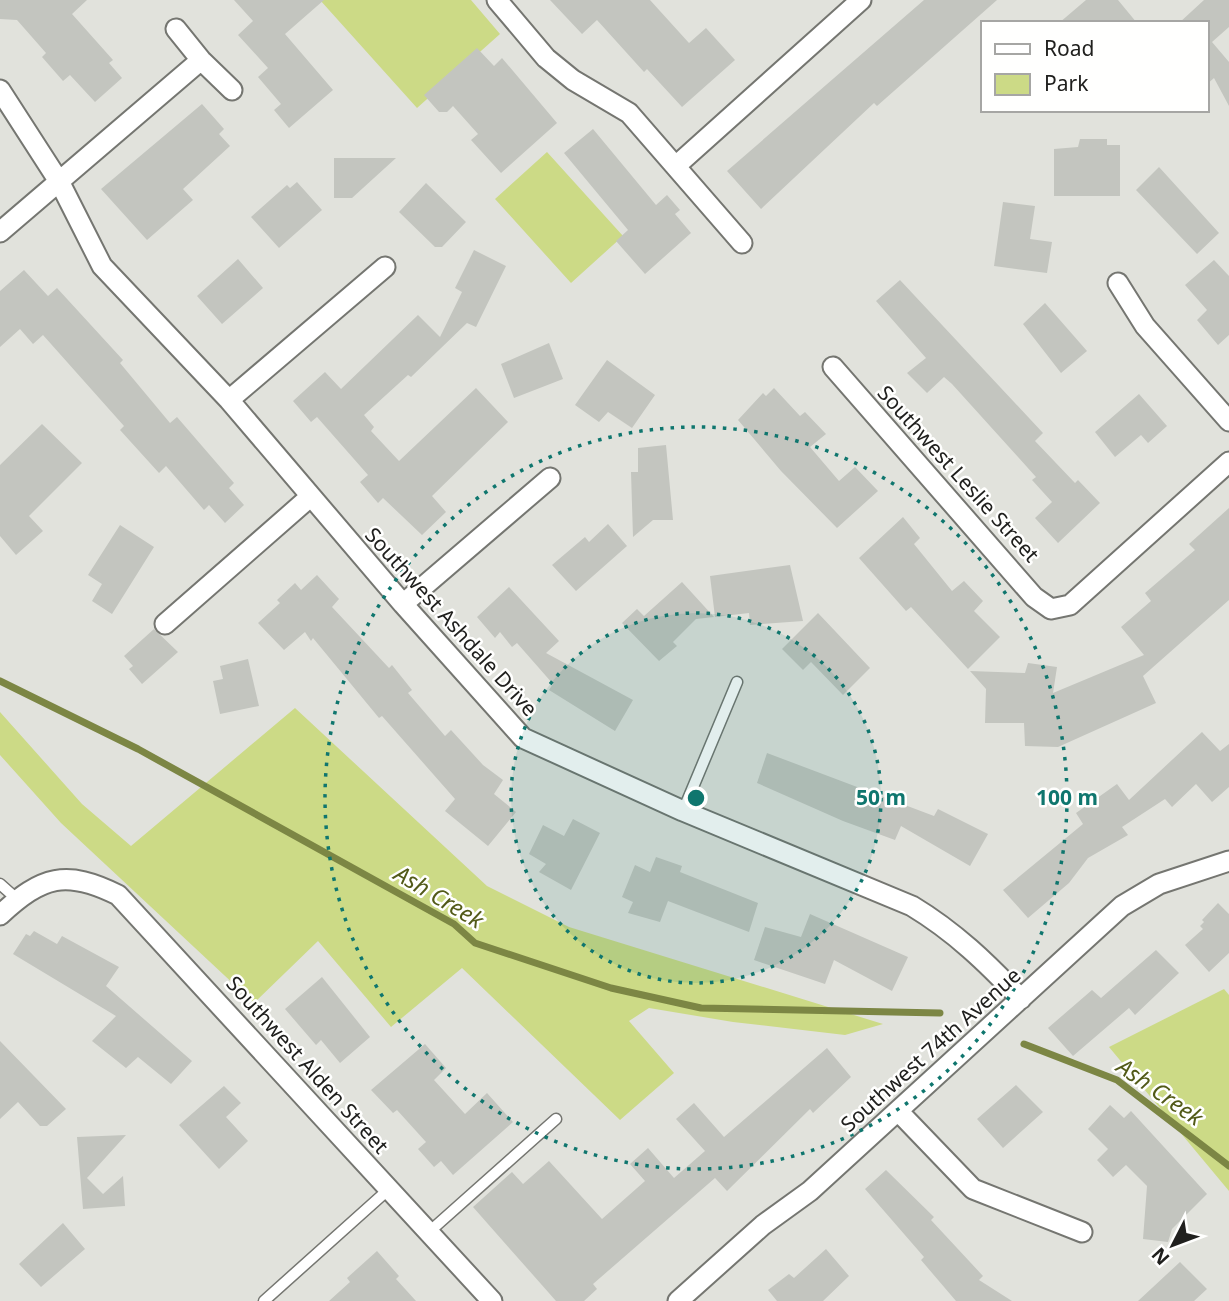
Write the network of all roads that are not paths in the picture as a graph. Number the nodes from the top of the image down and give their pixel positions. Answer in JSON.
{"nodes":[{"id":1,"x":497,"y":0,"type":"edge"},
{"id":2,"x":861,"y":0,"type":"edge"},
{"id":3,"x":176,"y":29,"type":"dead end"},
{"id":4,"x":201,"y":60,"type":"junction"},
{"id":5,"x":0,"y":90,"type":"edge"},
{"id":6,"x":232,"y":90,"type":"dead end"},
{"id":7,"x":677,"y":165,"type":"junction"},
{"id":8,"x":61,"y":183,"type":"junction"},
{"id":9,"x":0,"y":232,"type":"edge"},
{"id":10,"x":742,"y":243,"type":"dead end"},
{"id":11,"x":386,"y":267,"type":"dead end"},
{"id":12,"x":1118,"y":283,"type":"dead end"},
{"id":13,"x":832,"y":367,"type":"dead end"},
{"id":14,"x":229,"y":400,"type":"junction"},
{"id":15,"x":1229,"y":421,"type":"edge"},
{"id":16,"x":1229,"y":462,"type":"edge"},
{"id":17,"x":550,"y":478,"type":"dead end"},
{"id":18,"x":310,"y":497,"type":"junction"},
{"id":19,"x":403,"y":604,"type":"junction"},
{"id":20,"x":165,"y":624,"type":"dead end"},
{"id":21,"x":737,"y":682,"type":"dead end"},
{"id":22,"x":683,"y":811,"type":"junction"},
{"id":23,"x":1229,"y":860,"type":"edge"},
{"id":24,"x":0,"y":884,"type":"edge"},
{"id":25,"x":18,"y":900,"type":"junction"},
{"id":26,"x":0,"y":915,"type":"edge"},
{"id":27,"x":1021,"y":999,"type":"junction"},
{"id":28,"x":898,"y":1111,"type":"junction"},
{"id":29,"x":556,"y":1119,"type":"dead end"},
{"id":30,"x":389,"y":1189,"type":"junction"},
{"id":31,"x":429,"y":1232,"type":"junction"},
{"id":32,"x":1082,"y":1232,"type":"dead end"},
{"id":33,"x":264,"y":1301,"type":"edge"},
{"id":34,"x":492,"y":1301,"type":"edge"},
{"id":35,"x":678,"y":1301,"type":"edge"}],
"edges":[{"from":1,"to":7,"type":"street"},
{"from":2,"to":7,"type":"street"},
{"from":3,"to":4,"type":"street"},
{"from":4,"to":6,"type":"street"},
{"from":4,"to":8,"type":"street"},
{"from":5,"to":8,"type":"street","name":"Southwest Ashdale Drive"},
{"from":7,"to":10,"type":"street"},
{"from":8,"to":9,"type":"street"},
{"from":8,"to":14,"type":"street","name":"Southwest Ashdale Drive"},
{"from":11,"to":14,"type":"street"},
{"from":12,"to":15,"type":"street"},
{"from":13,"to":16,"type":"street","name":"Southwest Leslie Street"},
{"from":14,"to":18,"type":"street","name":"Southwest Ashdale Drive"},
{"from":17,"to":19,"type":"street"},
{"from":18,"to":19,"type":"street","name":"Southwest Ashdale Drive"},
{"from":18,"to":20,"type":"street"},
{"from":19,"to":22,"type":"street","name":"Southwest Ashdale Drive"},
{"from":21,"to":22,"type":"lane"},
{"from":22,"to":27,"type":"street","name":"Southwest Ashdale Drive"},
{"from":23,"to":27,"type":"street","name":"Southwest 74th Avenue"},
{"from":24,"to":25,"type":"lane"},
{"from":25,"to":26,"type":"street"},
{"from":25,"to":30,"type":"street","name":"Southwest Alden Street"},
{"from":27,"to":28,"type":"street","name":"Southwest 74th Avenue"},
{"from":28,"to":32,"type":"street"},
{"from":28,"to":35,"type":"street","name":"Southwest 74th Avenue"},
{"from":29,"to":31,"type":"lane"},
{"from":30,"to":31,"type":"street","name":"Southwest Alden Street"},
{"from":30,"to":33,"type":"lane"},
{"from":31,"to":34,"type":"street","name":"Southwest Alden Street"}]}
